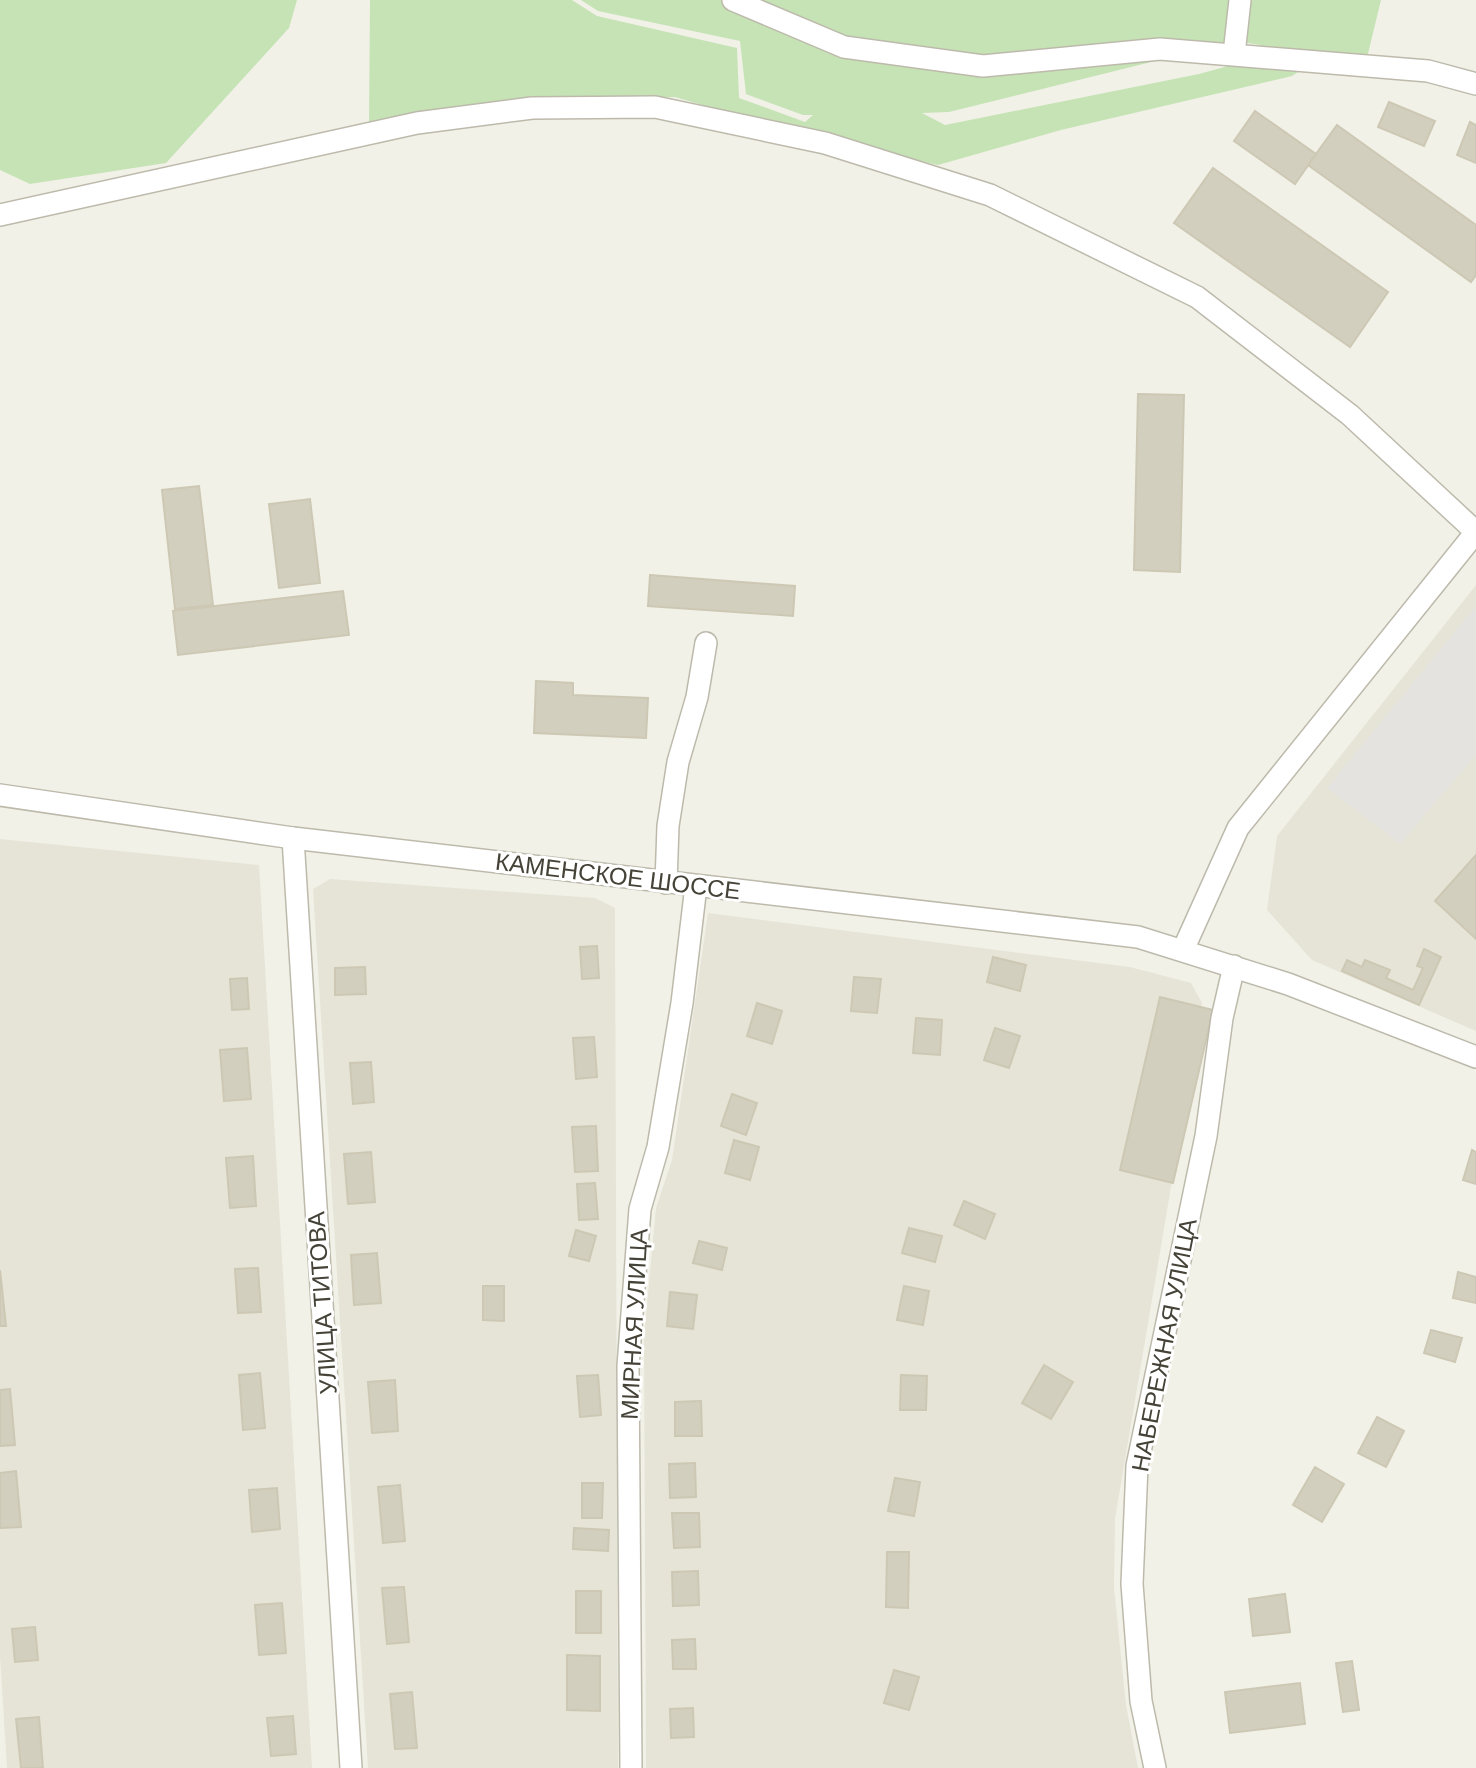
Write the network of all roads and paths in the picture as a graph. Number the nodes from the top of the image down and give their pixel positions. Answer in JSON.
{"nodes":[{"id":1,"x":733,"y":0,"type":"edge"},
{"id":2,"x":1240,"y":0,"type":"edge"},
{"id":3,"x":769,"y":7,"type":"edge"},
{"id":4,"x":1234,"y":54,"type":"junction"},
{"id":5,"x":1476,"y":84,"type":"edge"},
{"id":6,"x":0,"y":215,"type":"edge"},
{"id":7,"x":1476,"y":532,"type":"edge"},
{"id":8,"x":706,"y":643,"type":"dead end"},
{"id":9,"x":0,"y":795,"type":"edge"},
{"id":10,"x":293,"y":838,"type":"junction"},
{"id":11,"x":666,"y":883,"type":"junction"},
{"id":12,"x":696,"y":886,"type":"junction"},
{"id":13,"x":1183,"y":950,"type":"junction"},
{"id":14,"x":1234,"y":965,"type":"junction"},
{"id":15,"x":1476,"y":1057,"type":"edge"},
{"id":16,"x":351,"y":1768,"type":"edge"},
{"id":17,"x":631,"y":1768,"type":"edge"},
{"id":18,"x":1156,"y":1768,"type":"edge"}],
"edges":[{"from":1,"to":3,"type":"street"},
{"from":2,"to":4,"type":"street"},
{"from":3,"to":4,"type":"street"},
{"from":4,"to":5,"type":"street"},
{"from":6,"to":7,"type":"street"},
{"from":7,"to":13,"type":"street"},
{"from":8,"to":11,"type":"street"},
{"from":9,"to":10,"type":"street","name":"КАМЕНСКОЕ ШОССЕ"},
{"from":10,"to":11,"type":"street","name":"КАМЕНСКОЕ ШОССЕ"},
{"from":10,"to":16,"type":"street","name":"УЛИЦА ТИТОВА"},
{"from":11,"to":12,"type":"street","name":"КАМЕНСКОЕ ШОССЕ"},
{"from":12,"to":13,"type":"street","name":"КАМЕНСКОЕ ШОССЕ"},
{"from":12,"to":17,"type":"street","name":"МИРНАЯ УЛИЦА"},
{"from":13,"to":14,"type":"street","name":"КАМЕНСКОЕ ШОССЕ"},
{"from":14,"to":15,"type":"street","name":"КАМЕНСКОЕ ШОССЕ"},
{"from":14,"to":18,"type":"street","name":"НАБЕРЕЖНАЯ УЛИЦА"}]}
